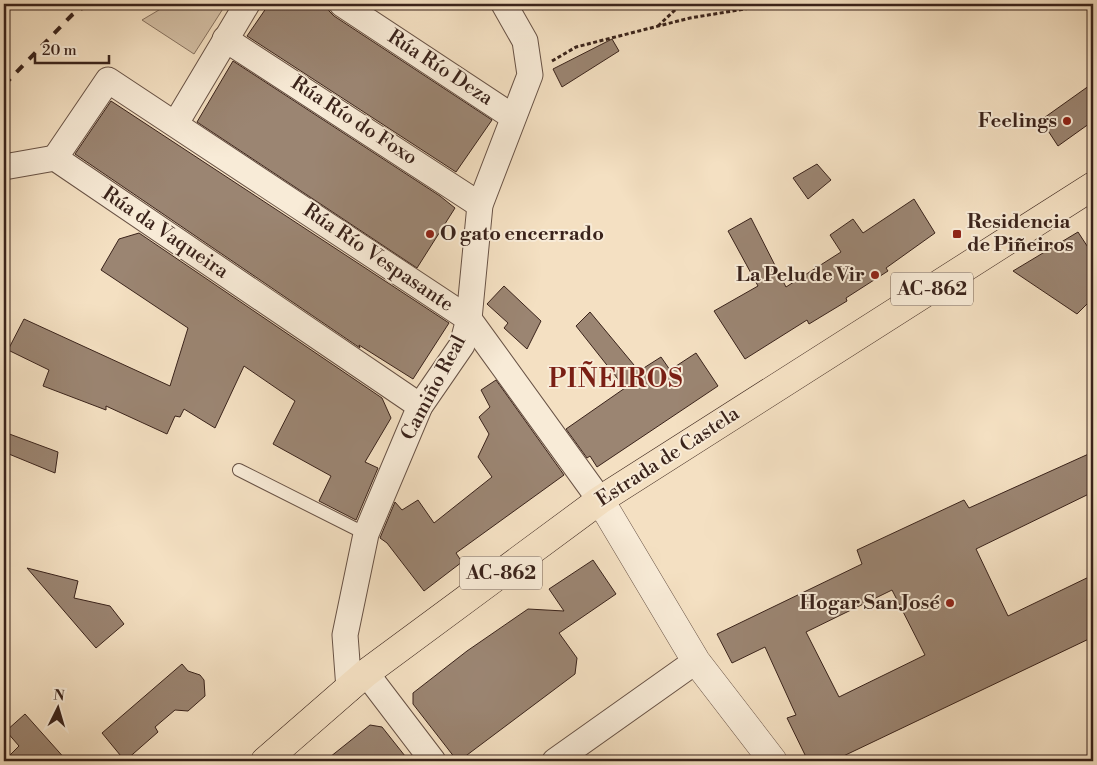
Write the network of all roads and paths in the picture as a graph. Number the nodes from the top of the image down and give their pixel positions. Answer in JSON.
{"nodes":[{"id":1,"x":247,"y":4,"type":"edge"},
{"id":2,"x":342,"y":4,"type":"edge"},
{"id":3,"x":504,"y":4,"type":"edge"},
{"id":4,"x":677,"y":4,"type":"edge"},
{"id":5,"x":775,"y":4,"type":"edge"},
{"id":6,"x":657,"y":26,"type":"junction"},
{"id":7,"x":225,"y":39,"type":"junction"},
{"id":8,"x":530,"y":74,"type":"junction"},
{"id":9,"x":513,"y":117,"type":"junction"},
{"id":10,"x":176,"y":122,"type":"junction"},
{"id":11,"x":55,"y":158,"type":"junction"},
{"id":12,"x":4,"y":167,"type":"edge"},
{"id":13,"x":1093,"y":186,"type":"edge"},
{"id":14,"x":480,"y":205,"type":"junction"},
{"id":15,"x":469,"y":319,"type":"junction"},
{"id":16,"x":420,"y":406,"type":"junction"},
{"id":17,"x":239,"y":470,"type":"dead end"},
{"id":18,"x":600,"y":500,"type":"junction"},
{"id":19,"x":366,"y":534,"type":"junction"},
{"id":20,"x":696,"y":661,"type":"junction"},
{"id":21,"x":357,"y":681,"type":"junction"},
{"id":22,"x":265,"y":761,"type":"edge"},
{"id":23,"x":433,"y":761,"type":"edge"},
{"id":24,"x":555,"y":761,"type":"edge"},
{"id":25,"x":772,"y":761,"type":"edge"}],
"edges":[{"from":1,"to":7,"type":"street"},
{"from":2,"to":9,"type":"street","name":"Rúa Río Deza"},
{"from":3,"to":8,"type":"street"},
{"from":4,"to":6,"type":"path"},
{"from":5,"to":6,"type":"path"},
{"from":6,"to":8,"type":"path"},
{"from":7,"to":10,"type":"street"},
{"from":7,"to":14,"type":"street","name":"Rúa Río do Foxo"},
{"from":8,"to":9,"type":"street","name":"Camiño Real"},
{"from":9,"to":14,"type":"street","name":"Camiño Real"},
{"from":10,"to":11,"type":"street"},
{"from":10,"to":15,"type":"street","name":"Rúa Río Vespasante"},
{"from":11,"to":12,"type":"street"},
{"from":11,"to":16,"type":"street","name":"Rúa da Vaqueira"},
{"from":13,"to":18,"type":"main road","name":"Estrada de Castela","number":"AC-862"},
{"from":14,"to":15,"type":"street","name":"Camiño Real"},
{"from":15,"to":16,"type":"street","name":"Camiño Real"},
{"from":15,"to":18,"type":"street","name":"Rúa Río Vespasante"},
{"from":16,"to":19,"type":"street","name":"Camiño Real"},
{"from":17,"to":19,"type":"lane"},
{"from":18,"to":20,"type":"street"},
{"from":18,"to":21,"type":"main road","name":"Estrada de Castela","number":"AC-862"},
{"from":19,"to":21,"type":"street","name":"Camiño Real"},
{"from":20,"to":24,"type":"street"},
{"from":20,"to":25,"type":"street"},
{"from":21,"to":22,"type":"main road","name":"Estrada de Castela","number":"AC-862"},
{"from":21,"to":23,"type":"street"}]}
